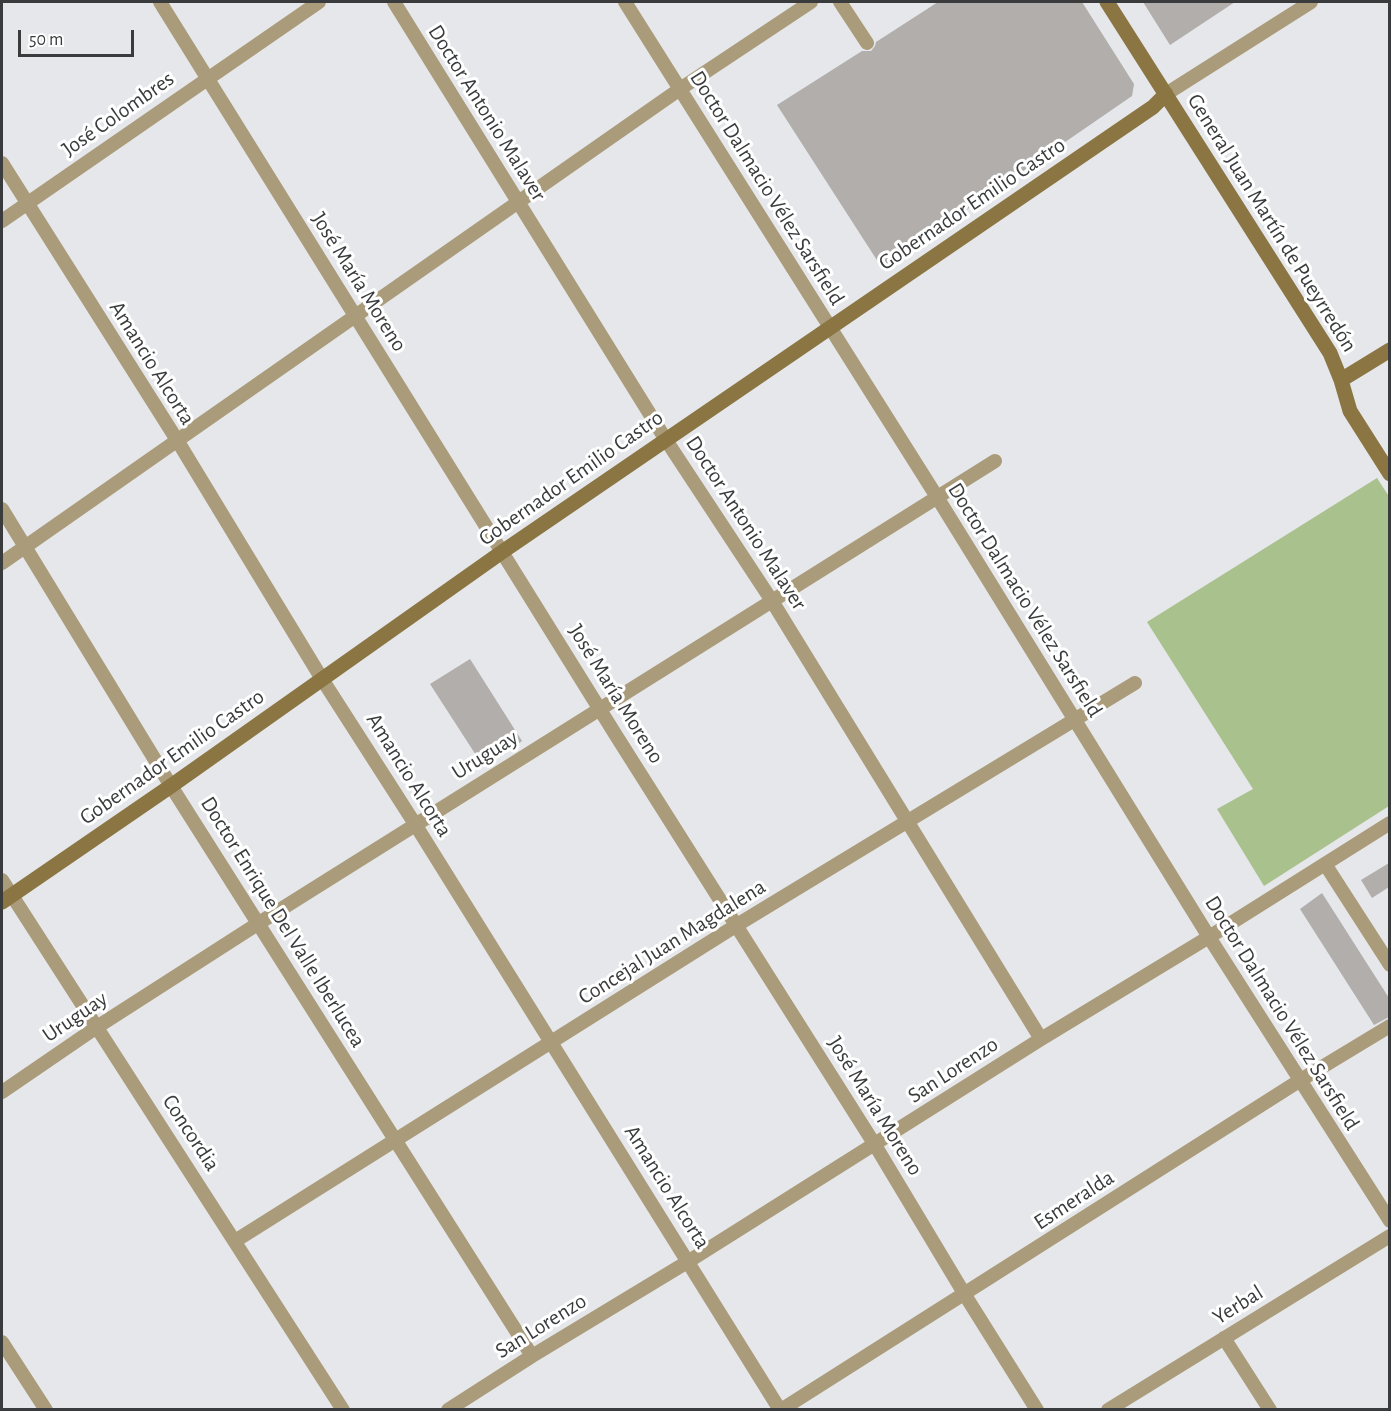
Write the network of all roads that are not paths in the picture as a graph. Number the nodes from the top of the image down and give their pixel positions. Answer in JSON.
{"nodes":[{"id":1,"x":160,"y":2,"type":"edge"},
{"id":2,"x":319,"y":2,"type":"edge"},
{"id":3,"x":394,"y":2,"type":"edge"},
{"id":4,"x":625,"y":2,"type":"edge"},
{"id":5,"x":811,"y":2,"type":"edge"},
{"id":6,"x":840,"y":2,"type":"edge"},
{"id":7,"x":1107,"y":2,"type":"edge"},
{"id":8,"x":1311,"y":2,"type":"edge"},
{"id":9,"x":867,"y":43,"type":"dead end"},
{"id":10,"x":207,"y":77,"type":"junction"},
{"id":11,"x":680,"y":89,"type":"junction"},
{"id":12,"x":1166,"y":94,"type":"junction"},
{"id":13,"x":2,"y":164,"type":"edge"},
{"id":14,"x":518,"y":203,"type":"junction"},
{"id":15,"x":26,"y":204,"type":"junction"},
{"id":16,"x":2,"y":221,"type":"edge"},
{"id":17,"x":355,"y":317,"type":"junction"},
{"id":18,"x":831,"y":328,"type":"junction"},
{"id":19,"x":1389,"y":350,"type":"edge"},
{"id":20,"x":1341,"y":380,"type":"junction"},
{"id":21,"x":177,"y":440,"type":"junction"},
{"id":22,"x":666,"y":440,"type":"junction"},
{"id":23,"x":995,"y":460,"type":"dead end"},
{"id":24,"x":1389,"y":474,"type":"edge"},
{"id":25,"x":937,"y":497,"type":"junction"},
{"id":26,"x":2,"y":509,"type":"edge"},
{"id":27,"x":25,"y":547,"type":"junction"},
{"id":28,"x":502,"y":552,"type":"junction"},
{"id":29,"x":2,"y":563,"type":"edge"},
{"id":30,"x":772,"y":601,"type":"junction"},
{"id":31,"x":322,"y":679,"type":"junction"},
{"id":32,"x":1135,"y":683,"type":"dead end"},
{"id":33,"x":600,"y":708,"type":"junction"},
{"id":34,"x":1074,"y":719,"type":"junction"},
{"id":35,"x":171,"y":786,"type":"junction"},
{"id":36,"x":907,"y":821,"type":"junction"},
{"id":37,"x":1389,"y":823,"type":"edge"},
{"id":38,"x":415,"y":824,"type":"junction"},
{"id":39,"x":1325,"y":864,"type":"junction"},
{"id":40,"x":2,"y":880,"type":"edge"},
{"id":41,"x":6,"y":898,"type":"edge"},
{"id":42,"x":259,"y":923,"type":"junction"},
{"id":43,"x":737,"y":925,"type":"junction"},
{"id":44,"x":1209,"y":937,"type":"junction"},
{"id":45,"x":1389,"y":965,"type":"edge"},
{"id":46,"x":1389,"y":1026,"type":"edge"},
{"id":47,"x":97,"y":1027,"type":"junction"},
{"id":48,"x":1041,"y":1039,"type":"junction"},
{"id":49,"x":550,"y":1043,"type":"junction"},
{"id":50,"x":1299,"y":1081,"type":"junction"},
{"id":51,"x":2,"y":1092,"type":"edge"},
{"id":52,"x":396,"y":1140,"type":"junction"},
{"id":53,"x":876,"y":1145,"type":"junction"},
{"id":54,"x":1389,"y":1221,"type":"edge"},
{"id":55,"x":1389,"y":1236,"type":"edge"},
{"id":56,"x":235,"y":1241,"type":"junction"},
{"id":57,"x":689,"y":1261,"type":"junction"},
{"id":58,"x":965,"y":1294,"type":"junction"},
{"id":59,"x":1224,"y":1338,"type":"junction"},
{"id":60,"x":2,"y":1342,"type":"edge"},
{"id":61,"x":532,"y":1356,"type":"junction"},
{"id":62,"x":46,"y":1410,"type":"edge"},
{"id":63,"x":343,"y":1410,"type":"edge"},
{"id":64,"x":448,"y":1410,"type":"edge"},
{"id":65,"x":781,"y":1410,"type":"edge"},
{"id":66,"x":1037,"y":1410,"type":"edge"},
{"id":67,"x":1108,"y":1410,"type":"edge"},
{"id":68,"x":1270,"y":1410,"type":"edge"}],
"edges":[{"from":1,"to":10,"type":"street","name":"José María Moreno"},
{"from":2,"to":10,"type":"street","name":"José Colombres"},
{"from":3,"to":14,"type":"street","name":"Doctor Antonio Malaver"},
{"from":4,"to":11,"type":"street","name":"Doctor Dalmacio Vélez Sarsfield"},
{"from":5,"to":11,"type":"street"},
{"from":6,"to":9,"type":"street"},
{"from":7,"to":12,"type":"street","name":"General Juan Martín de Pueyrredón"},
{"from":8,"to":12,"type":"street"},
{"from":10,"to":15,"type":"street","name":"José Colombres"},
{"from":10,"to":17,"type":"street","name":"José María Moreno"},
{"from":11,"to":14,"type":"street"},
{"from":11,"to":18,"type":"street","name":"Doctor Dalmacio Vélez Sarsfield"},
{"from":12,"to":18,"type":"street","name":"Gobernador Emilio Castro"},
{"from":12,"to":20,"type":"street","name":"General Juan Martín de Pueyrredón"},
{"from":13,"to":15,"type":"street","name":"Amancio Alcorta"},
{"from":14,"to":17,"type":"street"},
{"from":14,"to":22,"type":"street","name":"Doctor Antonio Malaver"},
{"from":15,"to":16,"type":"street","name":"José Colombres"},
{"from":15,"to":21,"type":"street","name":"Amancio Alcorta"},
{"from":17,"to":21,"type":"street"},
{"from":17,"to":28,"type":"street","name":"José María Moreno"},
{"from":18,"to":22,"type":"street","name":"Gobernador Emilio Castro"},
{"from":18,"to":25,"type":"street","name":"Doctor Dalmacio Vélez Sarsfield"},
{"from":19,"to":20,"type":"street"},
{"from":20,"to":24,"type":"street","name":"General Juan Martín de Pueyrredón"},
{"from":21,"to":27,"type":"street"},
{"from":21,"to":31,"type":"street","name":"Amancio Alcorta"},
{"from":22,"to":28,"type":"street","name":"Gobernador Emilio Castro"},
{"from":22,"to":30,"type":"street","name":"Doctor Antonio Malaver"},
{"from":23,"to":25,"type":"street","name":"Uruguay"},
{"from":25,"to":30,"type":"street","name":"Uruguay"},
{"from":25,"to":34,"type":"street","name":"Doctor Dalmacio Vélez Sarsfield"},
{"from":26,"to":27,"type":"street","name":"Doctor Enrique Del Valle Iberlucea"},
{"from":27,"to":29,"type":"street"},
{"from":27,"to":35,"type":"street","name":"Doctor Enrique Del Valle Iberlucea"},
{"from":28,"to":31,"type":"street","name":"Gobernador Emilio Castro"},
{"from":28,"to":33,"type":"street","name":"José María Moreno"},
{"from":30,"to":33,"type":"street","name":"Uruguay"},
{"from":30,"to":36,"type":"street","name":"Doctor Antonio Malaver"},
{"from":31,"to":35,"type":"street","name":"Gobernador Emilio Castro"},
{"from":31,"to":38,"type":"street","name":"Amancio Alcorta"},
{"from":32,"to":34,"type":"street","name":"Concejal Juan Magdalena"},
{"from":33,"to":38,"type":"street","name":"Uruguay"},
{"from":33,"to":43,"type":"street","name":"José María Moreno"},
{"from":34,"to":36,"type":"street","name":"Concejal Juan Magdalena"},
{"from":34,"to":44,"type":"street","name":"Doctor Dalmacio Vélez Sarsfield"},
{"from":35,"to":41,"type":"street","name":"Gobernador Emilio Castro"},
{"from":35,"to":42,"type":"street","name":"Doctor Enrique Del Valle Iberlucea"},
{"from":36,"to":43,"type":"street","name":"Concejal Juan Magdalena"},
{"from":36,"to":48,"type":"street","name":"Doctor Antonio Malaver"},
{"from":37,"to":39,"type":"street","name":"San Lorenzo"},
{"from":38,"to":42,"type":"street","name":"Uruguay"},
{"from":38,"to":49,"type":"street","name":"Amancio Alcorta"},
{"from":39,"to":44,"type":"street","name":"San Lorenzo"},
{"from":39,"to":45,"type":"street"},
{"from":40,"to":41,"type":"street","name":"Concordia"},
{"from":41,"to":47,"type":"street","name":"Concordia"},
{"from":42,"to":47,"type":"street","name":"Uruguay"},
{"from":42,"to":52,"type":"street","name":"Doctor Enrique Del Valle Iberlucea"},
{"from":43,"to":49,"type":"street","name":"Concejal Juan Magdalena"},
{"from":43,"to":53,"type":"street","name":"José María Moreno"},
{"from":44,"to":48,"type":"street","name":"San Lorenzo"},
{"from":44,"to":50,"type":"street","name":"Doctor Dalmacio Vélez Sarsfield"},
{"from":46,"to":50,"type":"street","name":"Esmeralda"},
{"from":47,"to":51,"type":"street","name":"Uruguay"},
{"from":47,"to":56,"type":"street","name":"Concordia"},
{"from":48,"to":53,"type":"street","name":"San Lorenzo"},
{"from":49,"to":52,"type":"street","name":"Concejal Juan Magdalena"},
{"from":49,"to":57,"type":"street","name":"Amancio Alcorta"},
{"from":50,"to":54,"type":"street","name":"Doctor Dalmacio Vélez Sarsfield"},
{"from":50,"to":58,"type":"street","name":"Esmeralda"},
{"from":52,"to":56,"type":"street","name":"Concejal Juan Magdalena"},
{"from":52,"to":61,"type":"street","name":"Doctor Enrique Del Valle Iberlucea"},
{"from":53,"to":57,"type":"street","name":"San Lorenzo"},
{"from":53,"to":58,"type":"street","name":"José María Moreno"},
{"from":55,"to":59,"type":"street","name":"Yerbal"},
{"from":56,"to":63,"type":"street","name":"Concordia"},
{"from":57,"to":61,"type":"street","name":"San Lorenzo"},
{"from":57,"to":65,"type":"street","name":"Amancio Alcorta"},
{"from":58,"to":65,"type":"street","name":"Esmeralda"},
{"from":58,"to":66,"type":"street","name":"José María Moreno"},
{"from":59,"to":67,"type":"street","name":"Yerbal"},
{"from":59,"to":68,"type":"street"},
{"from":60,"to":62,"type":"street"},
{"from":61,"to":64,"type":"street","name":"San Lorenzo"}]}
